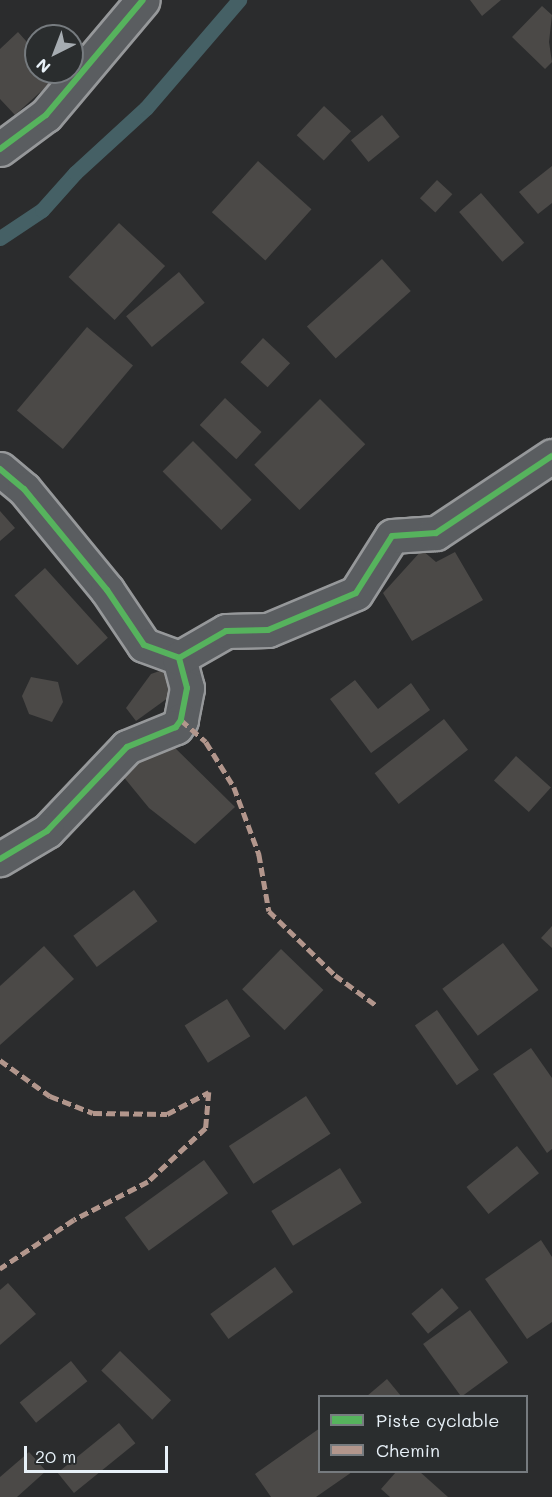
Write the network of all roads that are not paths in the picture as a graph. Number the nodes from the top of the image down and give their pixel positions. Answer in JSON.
{"nodes":[{"id":1,"x":143,"y":0,"type":"edge"},
{"id":2,"x":0,"y":149,"type":"edge"},
{"id":3,"x":552,"y":456,"type":"edge"},
{"id":4,"x":0,"y":469,"type":"edge"},
{"id":5,"x":179,"y":658,"type":"junction"},
{"id":6,"x":0,"y":859,"type":"edge"}],
"edges":[{"from":1,"to":2,"type":"street"},
{"from":3,"to":5,"type":"street"},
{"from":4,"to":5,"type":"street"},
{"from":5,"to":6,"type":"street"}]}
